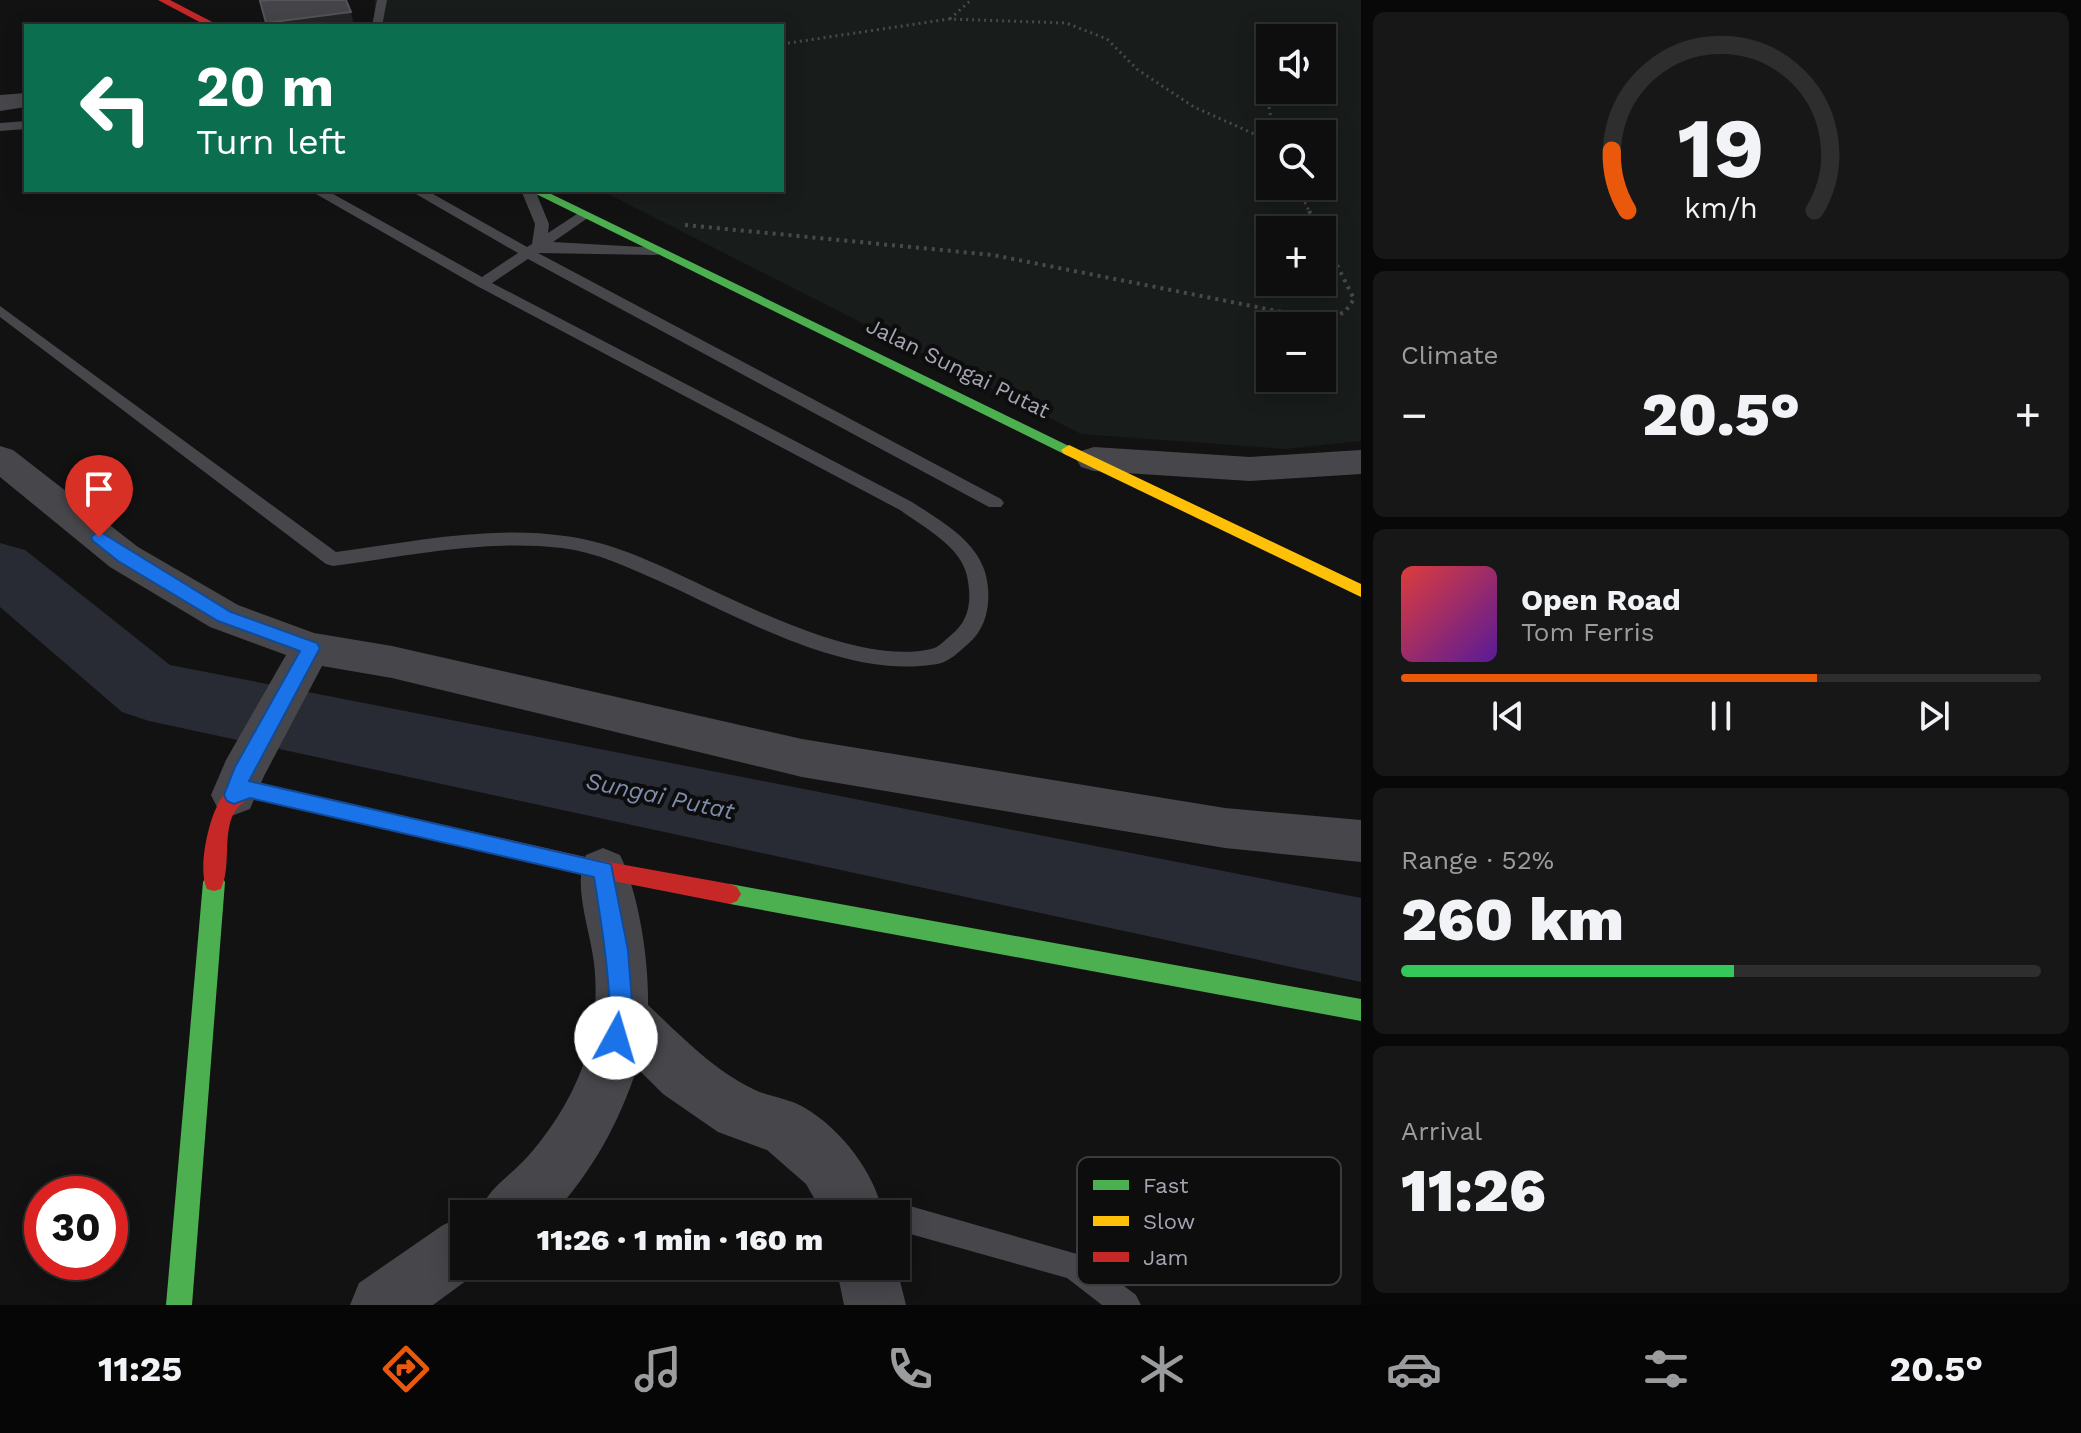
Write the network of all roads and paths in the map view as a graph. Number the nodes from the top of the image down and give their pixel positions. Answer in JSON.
{"nodes":[{"id":1,"x":163,"y":0,"type":"edge"},
{"id":2,"x":382,"y":0,"type":"edge"},
{"id":3,"x":971,"y":0,"type":"edge"},
{"id":4,"x":949,"y":19,"type":"junction"},
{"id":5,"x":211,"y":24,"type":"edge"},
{"id":6,"x":377,"y":24,"type":"edge"},
{"id":7,"x":784,"y":44,"type":"edge"},
{"id":8,"x":24,"y":100,"type":"edge"},
{"id":9,"x":0,"y":103,"type":"edge"},
{"id":10,"x":24,"y":125,"type":"edge"},
{"id":11,"x":0,"y":127,"type":"edge"},
{"id":12,"x":1256,"y":135,"type":"edge"},
{"id":13,"x":320,"y":192,"type":"edge"},
{"id":14,"x":420,"y":192,"type":"edge"},
{"id":15,"x":532,"y":192,"type":"edge"},
{"id":16,"x":535,"y":192,"type":"edge"},
{"id":17,"x":585,"y":215,"type":"junction"},
{"id":18,"x":679,"y":224,"type":"dead end"},
{"id":19,"x":533,"y":250,"type":"junction"},
{"id":20,"x":659,"y":251,"type":"junction"},
{"id":21,"x":1336,"y":263,"type":"edge"},
{"id":22,"x":482,"y":283,"type":"junction"},
{"id":23,"x":0,"y":310,"type":"edge"},
{"id":24,"x":0,"y":458,"type":"edge"},
{"id":25,"x":1094,"y":459,"type":"junction"},
{"id":26,"x":1361,"y":462,"type":"edge"},
{"id":27,"x":995,"y":503,"type":"dead end"},
{"id":28,"x":1361,"y":591,"type":"edge"},
{"id":29,"x":305,"y":660,"type":"junction"},
{"id":30,"x":238,"y":784,"type":"junction"},
{"id":31,"x":1361,"y":841,"type":"edge"},
{"id":32,"x":603,"y":870,"type":"junction"},
{"id":33,"x":1361,"y":1010,"type":"edge"},
{"id":34,"x":621,"y":1015,"type":"junction"},
{"id":35,"x":522,"y":1200,"type":"edge"},
{"id":36,"x":860,"y":1200,"type":"edge"},
{"id":37,"x":910,"y":1222,"type":"edge"},
{"id":38,"x":450,"y":1256,"type":"edge"},
{"id":39,"x":1077,"y":1268,"type":"edge"},
{"id":40,"x":869,"y":1280,"type":"edge"},
{"id":41,"x":1099,"y":1285,"type":"edge"},
{"id":42,"x":179,"y":1305,"type":"edge"},
{"id":43,"x":381,"y":1305,"type":"edge"},
{"id":44,"x":875,"y":1305,"type":"edge"},
{"id":45,"x":1126,"y":1305,"type":"edge"}],
"edges":[{"from":1,"to":5,"type":"main road"},
{"from":2,"to":6,"type":"lane"},
{"from":3,"to":4,"type":"path"},
{"from":4,"to":7,"type":"path"},
{"from":4,"to":12,"type":"path"},
{"from":8,"to":9,"type":"street"},
{"from":10,"to":11,"type":"lane"},
{"from":13,"to":22,"type":"lane"},
{"from":14,"to":19,"type":"lane"},
{"from":15,"to":19,"type":"lane"},
{"from":16,"to":17,"type":"main road","name":"Jalan Sungai Putat"},
{"from":17,"to":19,"type":"lane"},
{"from":17,"to":20,"type":"main road","name":"Jalan Sungai Putat"},
{"from":18,"to":21,"type":"path"},
{"from":19,"to":20,"type":"lane"},
{"from":19,"to":22,"type":"lane"},
{"from":19,"to":27,"type":"lane"},
{"from":20,"to":25,"type":"main road","name":"Jalan Sungai Putat"},
{"from":22,"to":23,"type":"lane"},
{"from":24,"to":29,"type":"street"},
{"from":25,"to":26,"type":"street"},
{"from":25,"to":28,"type":"main road","name":"Jalan Sungai Putat"},
{"from":29,"to":30,"type":"street"},
{"from":29,"to":31,"type":"street"},
{"from":30,"to":32,"type":"main road"},
{"from":30,"to":42,"type":"main road"},
{"from":32,"to":33,"type":"main road"},
{"from":32,"to":34,"type":"street"},
{"from":34,"to":35,"type":"street"},
{"from":34,"to":36,"type":"street"},
{"from":37,"to":39,"type":"lane"},
{"from":38,"to":43,"type":"street"},
{"from":40,"to":44,"type":"street"},
{"from":41,"to":45,"type":"lane"}]}
